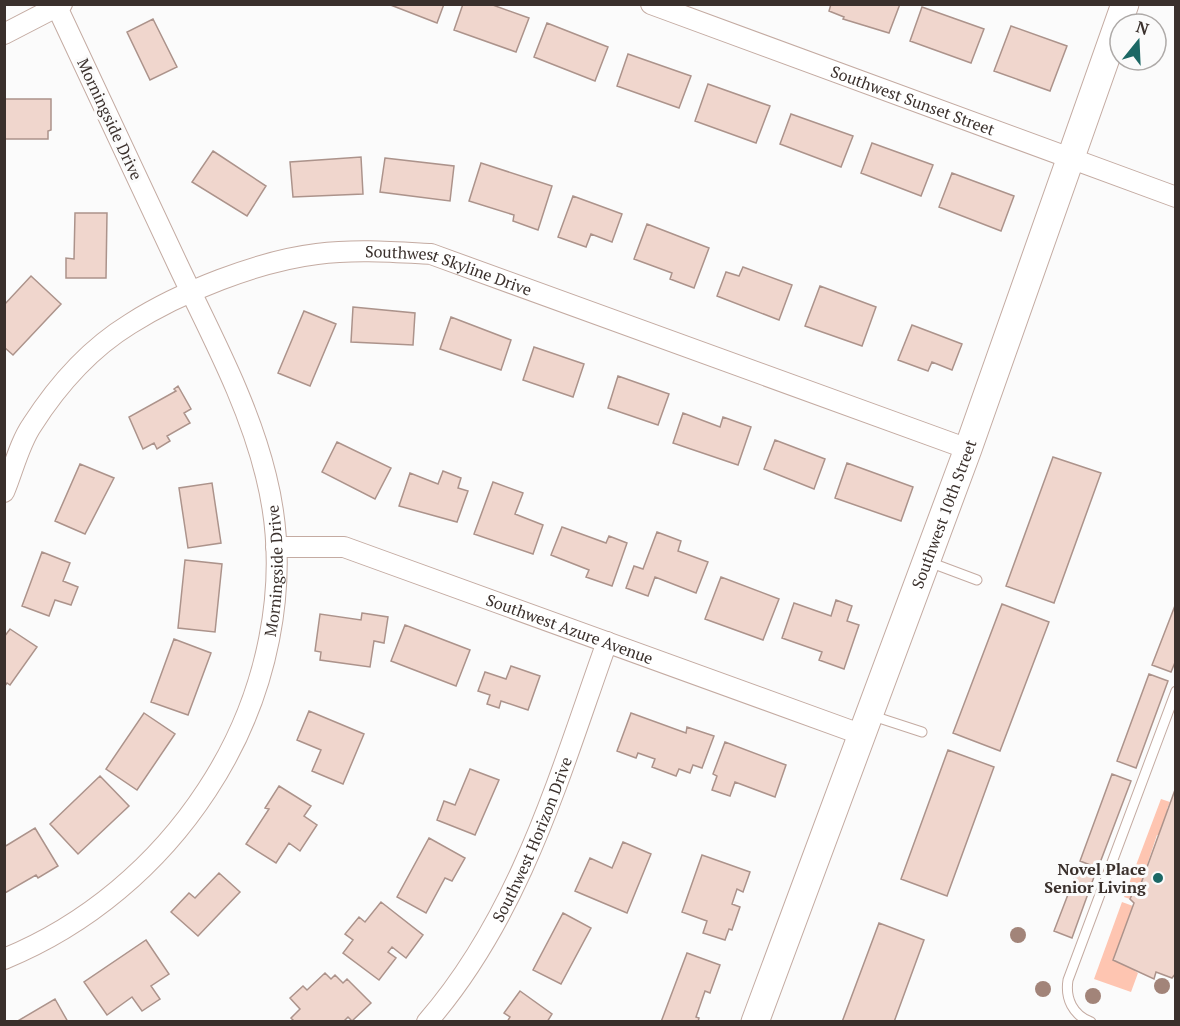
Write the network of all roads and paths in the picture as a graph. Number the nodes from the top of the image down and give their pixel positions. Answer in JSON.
{"nodes":[{"id":1,"x":651,"y":4,"type":"edge"},
{"id":2,"x":1125,"y":4,"type":"edge"},
{"id":3,"x":60,"y":6,"type":"edge"},
{"id":4,"x":4,"y":34,"type":"edge"},
{"id":5,"x":1072,"y":157,"type":"junction"},
{"id":6,"x":1176,"y":196,"type":"edge"},
{"id":7,"x":191,"y":293,"type":"junction"},
{"id":8,"x":968,"y":449,"type":"junction"},
{"id":9,"x":4,"y":492,"type":"edge"},
{"id":10,"x":276,"y":548,"type":"junction"},
{"id":11,"x":926,"y":561,"type":"junction"},
{"id":12,"x":977,"y":580,"type":"dead end"},
{"id":13,"x":607,"y":642,"type":"junction"},
{"id":14,"x":1176,"y":692,"type":"edge"},
{"id":15,"x":864,"y":724,"type":"junction"},
{"id":16,"x":921,"y":732,"type":"dead end"},
{"id":17,"x":4,"y":959,"type":"edge"},
{"id":18,"x":428,"y":1022,"type":"edge"},
{"id":19,"x":755,"y":1022,"type":"edge"},
{"id":20,"x":1091,"y":1022,"type":"edge"}],
"edges":[{"from":1,"to":5,"type":"street","name":"Southwest Sunset Street"},
{"from":2,"to":5,"type":"street","name":"Southwest 10th Street"},
{"from":3,"to":4,"type":"street"},
{"from":3,"to":7,"type":"street","name":"Morningside Drive"},
{"from":5,"to":6,"type":"street","name":"Southwest Sunset Street"},
{"from":5,"to":8,"type":"street","name":"Southwest 10th Street"},
{"from":7,"to":8,"type":"street","name":"Southwest Skyline Drive"},
{"from":7,"to":9,"type":"street","name":"Southwest Skyline Drive"},
{"from":7,"to":10,"type":"street","name":"Morningside Drive"},
{"from":8,"to":11,"type":"street","name":"Southwest 10th Street"},
{"from":10,"to":13,"type":"street","name":"Southwest Azure Avenue"},
{"from":10,"to":17,"type":"street","name":"Morningside Drive"},
{"from":11,"to":12,"type":"lane"},
{"from":11,"to":15,"type":"street","name":"Southwest 10th Street"},
{"from":13,"to":15,"type":"street","name":"Southwest Azure Avenue"},
{"from":13,"to":18,"type":"street","name":"Southwest Horizon Drive"},
{"from":14,"to":20,"type":"lane"},
{"from":15,"to":16,"type":"lane"},
{"from":15,"to":19,"type":"street","name":"Southwest 10th Street"}]}
